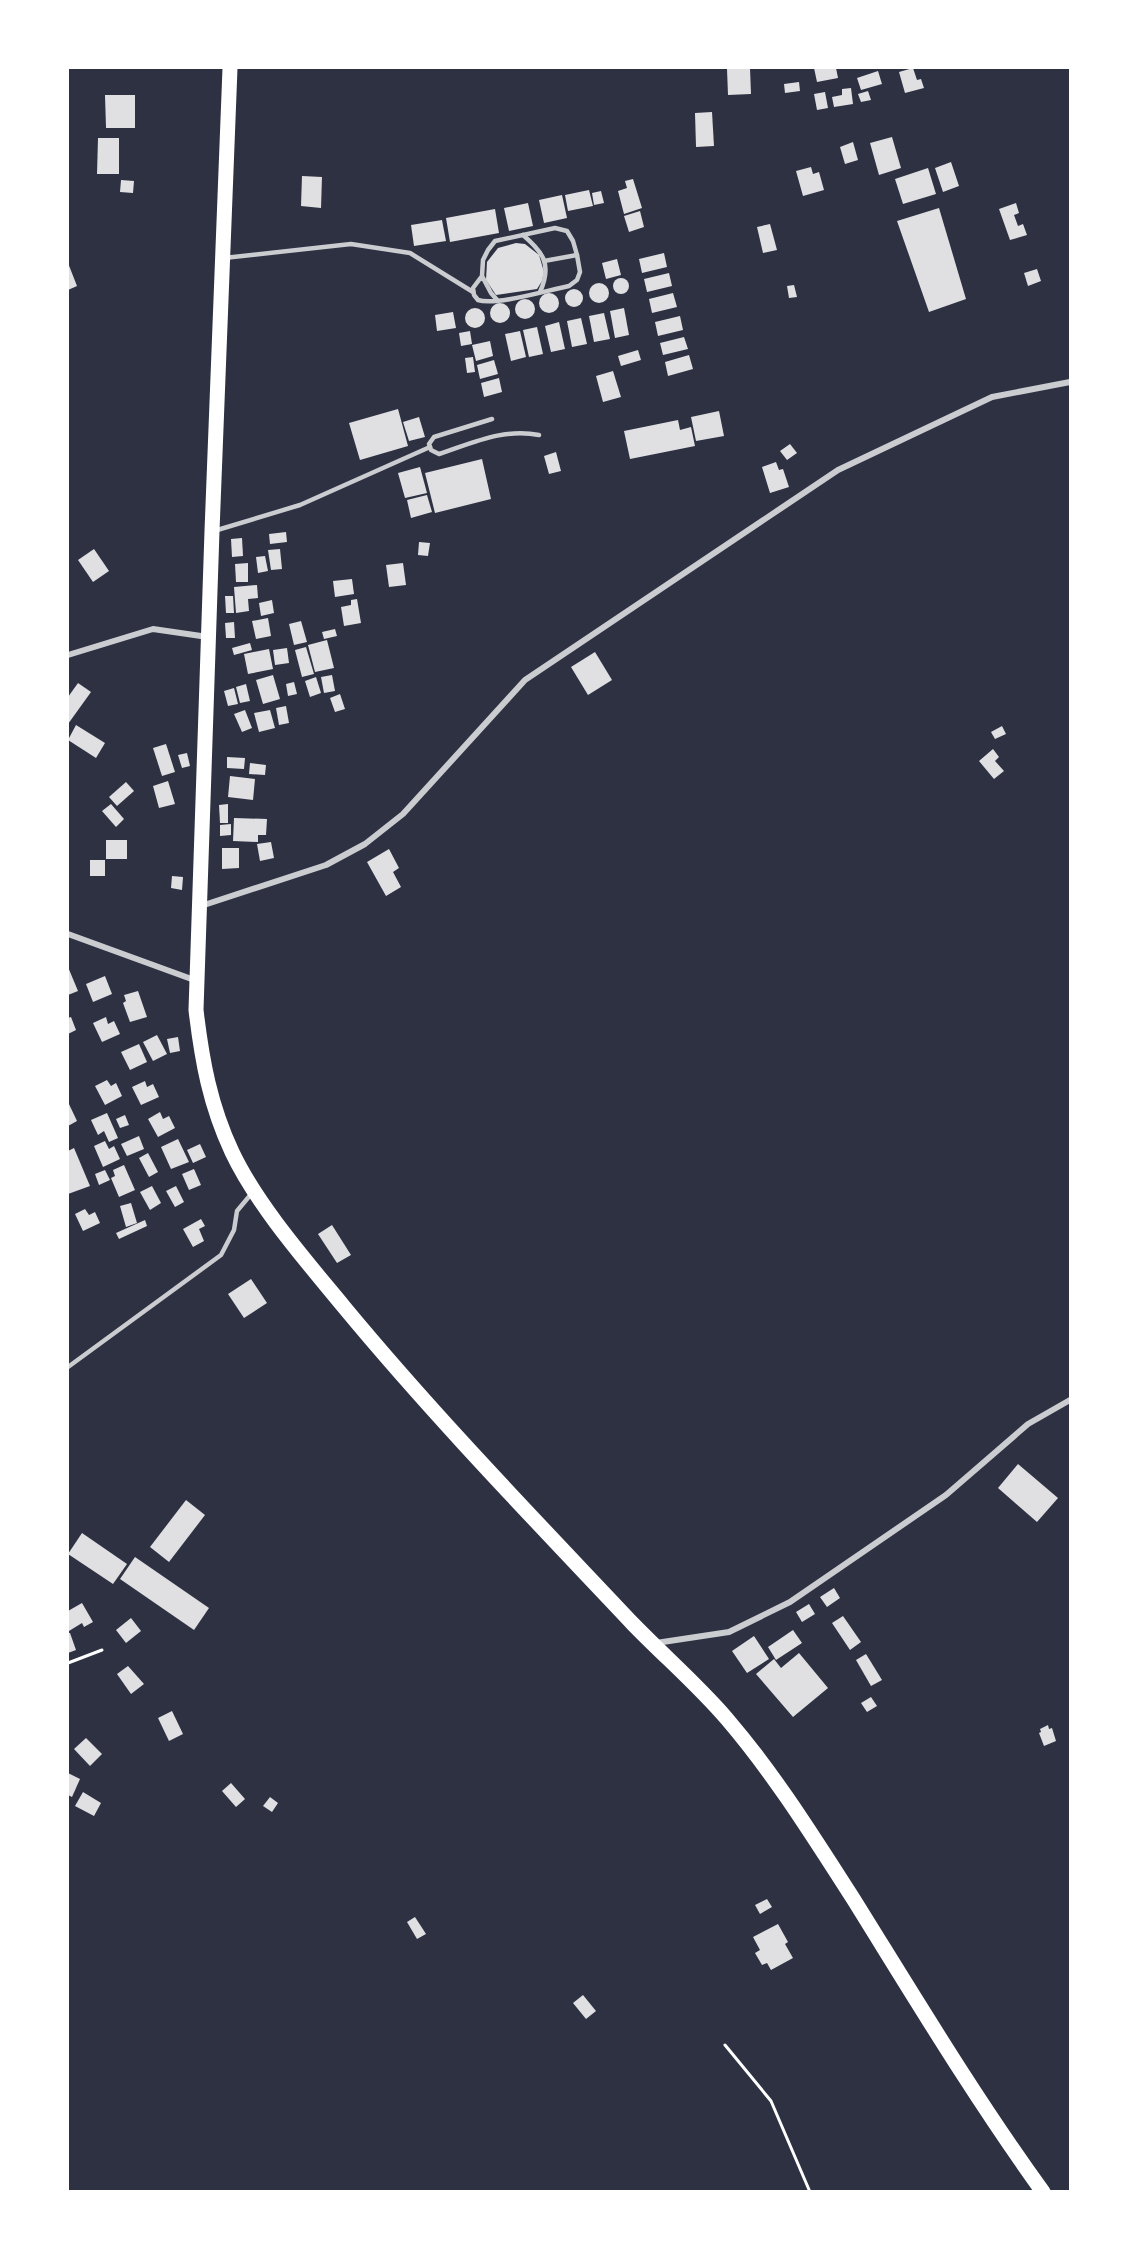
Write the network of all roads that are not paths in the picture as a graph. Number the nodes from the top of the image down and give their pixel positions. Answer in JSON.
{"nodes":[{"id":1,"x":230,"y":68,"type":"edge"},
{"id":2,"x":523,"y":235,"type":"junction"},
{"id":3,"x":577,"y":255,"type":"junction"},
{"id":4,"x":222,"y":258,"type":"junction"},
{"id":5,"x":544,"y":261,"type":"junction"},
{"id":6,"x":482,"y":276,"type":"junction"},
{"id":7,"x":473,"y":292,"type":"junction"},
{"id":8,"x":540,"y":292,"type":"junction"},
{"id":9,"x":498,"y":301,"type":"junction"},
{"id":10,"x":1071,"y":382,"type":"edge"},
{"id":11,"x":492,"y":419,"type":"dead end"},
{"id":12,"x":539,"y":435,"type":"dead end"},
{"id":13,"x":430,"y":447,"type":"junction"},
{"id":14,"x":212,"y":531,"type":"junction"},
{"id":15,"x":209,"y":638,"type":"junction"},
{"id":16,"x":68,"y":655,"type":"edge"},
{"id":17,"x":201,"y":906,"type":"junction"},
{"id":18,"x":68,"y":934,"type":"edge"},
{"id":19,"x":198,"y":981,"type":"junction"},
{"id":20,"x":254,"y":1191,"type":"junction"},
{"id":21,"x":68,"y":1367,"type":"edge"},
{"id":22,"x":1071,"y":1400,"type":"edge"},
{"id":23,"x":652,"y":1644,"type":"junction"},
{"id":24,"x":1043,"y":2192,"type":"edge"}],
"edges":[{"from":1,"to":4,"type":"main road"},
{"from":2,"to":3,"type":"lane"},
{"from":2,"to":5,"type":"lane"},
{"from":2,"to":6,"type":"lane"},
{"from":3,"to":5,"type":"lane"},
{"from":3,"to":8,"type":"lane"},
{"from":4,"to":7,"type":"lane"},
{"from":4,"to":14,"type":"main road"},
{"from":5,"to":8,"type":"lane"},
{"from":6,"to":7,"type":"lane"},
{"from":6,"to":9,"type":"lane"},
{"from":7,"to":9,"type":"lane"},
{"from":8,"to":9,"type":"lane"},
{"from":10,"to":17,"type":"street"},
{"from":11,"to":13,"type":"lane"},
{"from":12,"to":13,"type":"lane"},
{"from":13,"to":14,"type":"lane"},
{"from":14,"to":15,"type":"main road"},
{"from":15,"to":16,"type":"street"},
{"from":15,"to":17,"type":"main road"},
{"from":17,"to":19,"type":"main road"},
{"from":18,"to":19,"type":"street"},
{"from":19,"to":20,"type":"main road"},
{"from":20,"to":21,"type":"lane"},
{"from":20,"to":23,"type":"main road"},
{"from":22,"to":23,"type":"street"},
{"from":23,"to":24,"type":"main road"}]}
